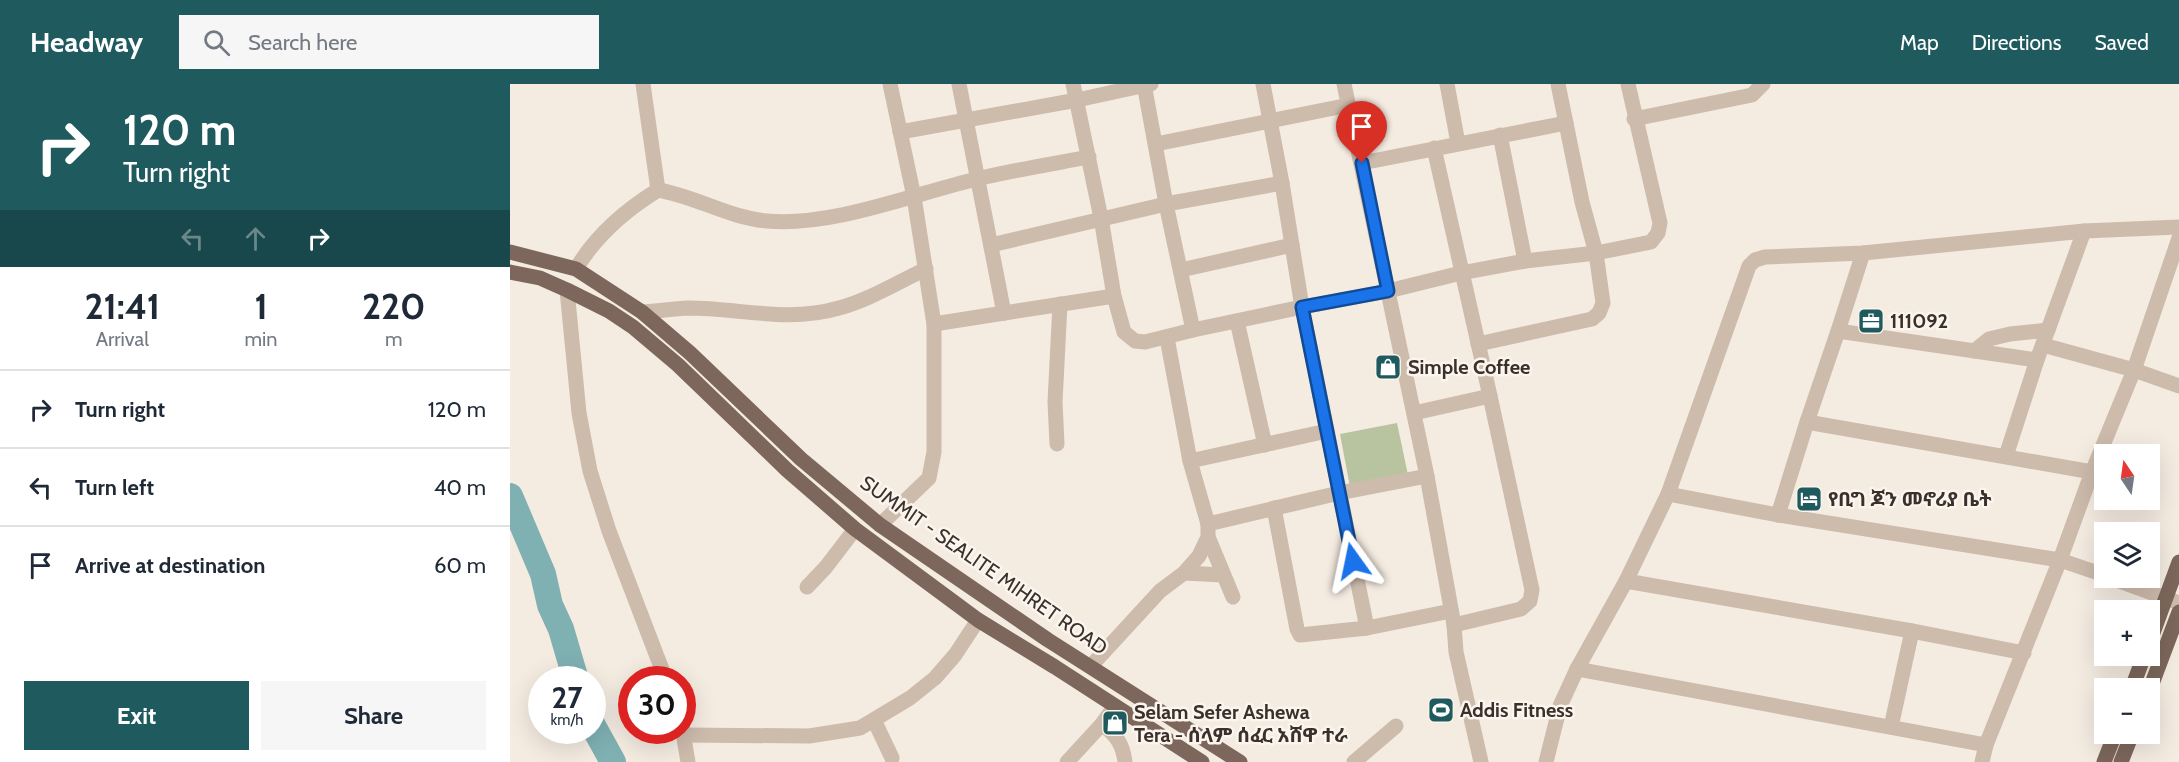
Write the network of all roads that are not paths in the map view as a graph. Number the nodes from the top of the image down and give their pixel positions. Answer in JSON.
{"nodes":[{"id":1,"x":643,"y":84,"type":"edge"},
{"id":2,"x":890,"y":84,"type":"edge"},
{"id":3,"x":959,"y":84,"type":"edge"},
{"id":4,"x":1073,"y":84,"type":"edge"},
{"id":5,"x":1146,"y":84,"type":"edge"},
{"id":6,"x":1263,"y":84,"type":"edge"},
{"id":7,"x":1344,"y":84,"type":"edge"},
{"id":8,"x":1447,"y":84,"type":"edge"},
{"id":9,"x":1558,"y":84,"type":"edge"},
{"id":10,"x":1628,"y":84,"type":"edge"},
{"id":11,"x":1763,"y":84,"type":"edge"},
{"id":12,"x":1077,"y":100,"type":"junction"},
{"id":13,"x":1349,"y":105,"type":"junction"},
{"id":14,"x":1634,"y":119,"type":"junction"},
{"id":15,"x":966,"y":120,"type":"junction"},
{"id":16,"x":1270,"y":122,"type":"junction"},
{"id":17,"x":1566,"y":123,"type":"junction"},
{"id":18,"x":900,"y":132,"type":"junction"},
{"id":19,"x":1500,"y":135,"type":"junction"},
{"id":20,"x":1458,"y":143,"type":"junction"},
{"id":21,"x":1156,"y":144,"type":"junction"},
{"id":22,"x":1434,"y":148,"type":"junction"},
{"id":23,"x":1089,"y":157,"type":"junction"},
{"id":24,"x":1362,"y":163,"type":"junction"},
{"id":25,"x":976,"y":179,"type":"junction"},
{"id":26,"x":1282,"y":183,"type":"junction"},
{"id":27,"x":658,"y":190,"type":"junction"},
{"id":28,"x":914,"y":197,"type":"junction"},
{"id":29,"x":1166,"y":204,"type":"junction"},
{"id":30,"x":1101,"y":218,"type":"junction"},
{"id":31,"x":2179,"y":227,"type":"edge"},
{"id":32,"x":2084,"y":231,"type":"junction"},
{"id":33,"x":2179,"y":238,"type":"edge"},
{"id":34,"x":991,"y":245,"type":"junction"},
{"id":35,"x":1292,"y":245,"type":"junction"},
{"id":36,"x":510,"y":252,"type":"edge"},
{"id":37,"x":1596,"y":253,"type":"junction"},
{"id":38,"x":1863,"y":253,"type":"junction"},
{"id":39,"x":1525,"y":261,"type":"junction"},
{"id":40,"x":576,"y":269,"type":"junction"},
{"id":41,"x":926,"y":269,"type":"junction"},
{"id":42,"x":1180,"y":270,"type":"junction"},
{"id":43,"x":510,"y":272,"type":"edge"},
{"id":44,"x":1461,"y":273,"type":"junction"},
{"id":45,"x":567,"y":290,"type":"junction"},
{"id":46,"x":1388,"y":291,"type":"junction"},
{"id":47,"x":1114,"y":296,"type":"junction"},
{"id":48,"x":1060,"y":304,"type":"junction"},
{"id":49,"x":1302,"y":307,"type":"junction"},
{"id":50,"x":642,"y":312,"type":"junction"},
{"id":51,"x":1004,"y":313,"type":"junction"},
{"id":52,"x":1237,"y":321,"type":"junction"},
{"id":53,"x":934,"y":324,"type":"junction"},
{"id":54,"x":1193,"y":330,"type":"junction"},
{"id":55,"x":1838,"y":331,"type":"junction"},
{"id":56,"x":2046,"y":337,"type":"junction"},
{"id":57,"x":1167,"y":338,"type":"junction"},
{"id":58,"x":1478,"y":344,"type":"junction"},
{"id":59,"x":1974,"y":351,"type":"junction"},
{"id":60,"x":2037,"y":360,"type":"junction"},
{"id":61,"x":2134,"y":370,"type":"junction"},
{"id":62,"x":2179,"y":386,"type":"edge"},
{"id":63,"x":1490,"y":396,"type":"junction"},
{"id":64,"x":1414,"y":413,"type":"junction"},
{"id":65,"x":1807,"y":423,"type":"junction"},
{"id":66,"x":1327,"y":431,"type":"junction"},
{"id":67,"x":1057,"y":444,"type":"dead end"},
{"id":68,"x":1265,"y":445,"type":"junction"},
{"id":69,"x":2006,"y":456,"type":"junction"},
{"id":70,"x":1190,"y":461,"type":"junction"},
{"id":71,"x":2092,"y":472,"type":"junction"},
{"id":72,"x":1427,"y":476,"type":"junction"},
{"id":73,"x":1339,"y":493,"type":"junction"},
{"id":74,"x":1668,"y":494,"type":"junction"},
{"id":75,"x":1274,"y":508,"type":"junction"},
{"id":76,"x":1778,"y":515,"type":"junction"},
{"id":77,"x":880,"y":525,"type":"junction"},
{"id":78,"x":855,"y":529,"type":"junction"},
{"id":79,"x":1208,"y":531,"type":"junction"},
{"id":80,"x":2060,"y":560,"type":"junction"},
{"id":81,"x":2179,"y":562,"type":"edge"},
{"id":82,"x":2094,"y":572,"type":"edge"},
{"id":83,"x":1184,"y":573,"type":"junction"},
{"id":84,"x":1223,"y":575,"type":"junction"},
{"id":85,"x":1626,"y":581,"type":"junction"},
{"id":86,"x":807,"y":587,"type":"dead end"},
{"id":87,"x":2139,"y":588,"type":"edge"},
{"id":88,"x":1233,"y":597,"type":"dead end"},
{"id":89,"x":2172,"y":600,"type":"edge"},
{"id":90,"x":2179,"y":612,"type":"edge"},
{"id":91,"x":1453,"y":618,"type":"junction"},
{"id":92,"x":978,"y":620,"type":"junction"},
{"id":93,"x":2160,"y":622,"type":"edge"},
{"id":94,"x":1367,"y":628,"type":"junction"},
{"id":95,"x":1912,"y":631,"type":"junction"},
{"id":96,"x":1048,"y":640,"type":"junction"},
{"id":97,"x":2024,"y":653,"type":"junction"},
{"id":98,"x":1037,"y":657,"type":"junction"},
{"id":99,"x":661,"y":666,"type":"edge"},
{"id":100,"x":1091,"y":666,"type":"junction"},
{"id":101,"x":1577,"y":669,"type":"junction"},
{"id":102,"x":2154,"y":678,"type":"edge"},
{"id":103,"x":1114,"y":707,"type":"junction"},
{"id":104,"x":874,"y":720,"type":"junction"},
{"id":105,"x":1102,"y":724,"type":"junction"},
{"id":106,"x":1396,"y":726,"type":"dead end"},
{"id":107,"x":1892,"y":727,"type":"junction"},
{"id":108,"x":696,"y":731,"type":"edge"},
{"id":109,"x":686,"y":744,"type":"edge"},
{"id":110,"x":2111,"y":744,"type":"edge"},
{"id":111,"x":2128,"y":744,"type":"edge"},
{"id":112,"x":1986,"y":745,"type":"junction"},
{"id":113,"x":892,"y":758,"type":"dead end"},
{"id":114,"x":688,"y":762,"type":"edge"},
{"id":115,"x":1067,"y":762,"type":"edge"},
{"id":116,"x":1125,"y":762,"type":"edge"},
{"id":117,"x":1202,"y":762,"type":"edge"},
{"id":118,"x":1240,"y":762,"type":"edge"},
{"id":119,"x":1353,"y":762,"type":"edge"},
{"id":120,"x":1481,"y":762,"type":"edge"},
{"id":121,"x":1546,"y":762,"type":"edge"},
{"id":122,"x":1982,"y":762,"type":"edge"},
{"id":123,"x":2104,"y":762,"type":"edge"},
{"id":124,"x":2121,"y":762,"type":"edge"}],
"edges":[{"from":1,"to":27,"type":"street"},
{"from":2,"to":18,"type":"street"},
{"from":3,"to":15,"type":"street"},
{"from":4,"to":12,"type":"street"},
{"from":5,"to":12,"type":"street"},
{"from":5,"to":21,"type":"street"},
{"from":6,"to":16,"type":"street"},
{"from":7,"to":13,"type":"street"},
{"from":8,"to":20,"type":"street"},
{"from":9,"to":17,"type":"street"},
{"from":10,"to":14,"type":"street"},
{"from":11,"to":14,"type":"street"},
{"from":12,"to":15,"type":"street"},
{"from":12,"to":23,"type":"street"},
{"from":13,"to":16,"type":"street"},
{"from":13,"to":24,"type":"street"},
{"from":14,"to":37,"type":"street"},
{"from":15,"to":18,"type":"street"},
{"from":15,"to":25,"type":"street"},
{"from":16,"to":21,"type":"street"},
{"from":16,"to":26,"type":"street"},
{"from":17,"to":19,"type":"street"},
{"from":17,"to":37,"type":"street"},
{"from":18,"to":28,"type":"street"},
{"from":19,"to":20,"type":"street"},
{"from":19,"to":39,"type":"street"},
{"from":20,"to":22,"type":"street"},
{"from":21,"to":29,"type":"street"},
{"from":22,"to":24,"type":"street"},
{"from":22,"to":44,"type":"street"},
{"from":23,"to":25,"type":"street"},
{"from":23,"to":30,"type":"street"},
{"from":24,"to":46,"type":"street"},
{"from":25,"to":28,"type":"street"},
{"from":25,"to":34,"type":"street"},
{"from":26,"to":29,"type":"street"},
{"from":26,"to":35,"type":"street"},
{"from":27,"to":28,"type":"street"},
{"from":27,"to":40,"type":"street"},
{"from":28,"to":41,"type":"street"},
{"from":29,"to":30,"type":"street"},
{"from":29,"to":42,"type":"street"},
{"from":30,"to":34,"type":"street"},
{"from":30,"to":47,"type":"street"},
{"from":31,"to":32,"type":"street"},
{"from":32,"to":38,"type":"street"},
{"from":32,"to":56,"type":"street"},
{"from":33,"to":61,"type":"street"},
{"from":34,"to":51,"type":"street"},
{"from":35,"to":42,"type":"street"},
{"from":35,"to":49,"type":"street"},
{"from":36,"to":40,"type":"main road","name":"SUMMIT - SEALITE MIHRET ROAD"},
{"from":37,"to":39,"type":"street"},
{"from":37,"to":58,"type":"street"},
{"from":38,"to":55,"type":"street"},
{"from":38,"to":74,"type":"street"},
{"from":39,"to":44,"type":"street"},
{"from":40,"to":50,"type":"main road","name":"SUMMIT - SEALITE MIHRET ROAD"},
{"from":41,"to":50,"type":"street"},
{"from":41,"to":53,"type":"street"},
{"from":42,"to":54,"type":"street"},
{"from":43,"to":45,"type":"main road"},
{"from":44,"to":46,"type":"street"},
{"from":44,"to":58,"type":"street"},
{"from":45,"to":78,"type":"main road"},
{"from":45,"to":99,"type":"street"},
{"from":46,"to":49,"type":"street"},
{"from":46,"to":64,"type":"street"},
{"from":47,"to":48,"type":"street"},
{"from":47,"to":57,"type":"street"},
{"from":48,"to":51,"type":"street"},
{"from":48,"to":67,"type":"street"},
{"from":49,"to":52,"type":"street"},
{"from":49,"to":66,"type":"street"},
{"from":50,"to":77,"type":"main road","name":"SUMMIT - SEALITE MIHRET ROAD"},
{"from":51,"to":53,"type":"street"},
{"from":52,"to":54,"type":"street"},
{"from":52,"to":68,"type":"street"},
{"from":53,"to":77,"type":"street"},
{"from":54,"to":57,"type":"street"},
{"from":55,"to":59,"type":"street"},
{"from":55,"to":65,"type":"street"},
{"from":56,"to":59,"type":"street"},
{"from":56,"to":60,"type":"street"},
{"from":56,"to":61,"type":"street"},
{"from":57,"to":70,"type":"street"},
{"from":58,"to":63,"type":"street"},
{"from":59,"to":60,"type":"street"},
{"from":60,"to":69,"type":"street"},
{"from":61,"to":62,"type":"street"},
{"from":61,"to":71,"type":"street"},
{"from":63,"to":64,"type":"street"},
{"from":63,"to":91,"type":"street"},
{"from":64,"to":72,"type":"street"},
{"from":65,"to":69,"type":"street"},
{"from":65,"to":76,"type":"street"},
{"from":66,"to":68,"type":"street"},
{"from":66,"to":73,"type":"street"},
{"from":68,"to":70,"type":"street"},
{"from":69,"to":71,"type":"street"},
{"from":70,"to":79,"type":"street"},
{"from":71,"to":80,"type":"street"},
{"from":72,"to":73,"type":"street"},
{"from":72,"to":91,"type":"street"},
{"from":73,"to":75,"type":"street"},
{"from":73,"to":94,"type":"street"},
{"from":74,"to":76,"type":"street"},
{"from":74,"to":85,"type":"street"},
{"from":75,"to":79,"type":"street"},
{"from":75,"to":94,"type":"street"},
{"from":76,"to":80,"type":"street"},
{"from":77,"to":96,"type":"main road","name":"SUMMIT - SEALITE MIHRET ROAD"},
{"from":78,"to":86,"type":"street"},
{"from":78,"to":92,"type":"main road"},
{"from":79,"to":83,"type":"street"},
{"from":79,"to":84,"type":"street"},
{"from":80,"to":82,"type":"street"},
{"from":80,"to":97,"type":"street"},
{"from":81,"to":89,"type":"main road"},
{"from":83,"to":84,"type":"street"},
{"from":83,"to":100,"type":"street"},
{"from":84,"to":88,"type":"street"},
{"from":85,"to":95,"type":"street"},
{"from":85,"to":101,"type":"street"},
{"from":87,"to":89,"type":"street"},
{"from":89,"to":93,"type":"main road"},
{"from":90,"to":102,"type":"main road"},
{"from":91,"to":94,"type":"street"},
{"from":91,"to":120,"type":"street"},
{"from":92,"to":98,"type":"main road"},
{"from":92,"to":104,"type":"street"},
{"from":95,"to":97,"type":"street"},
{"from":95,"to":107,"type":"street"},
{"from":96,"to":98,"type":"main road"},
{"from":96,"to":100,"type":"main road","name":"SUMMIT - SEALITE MIHRET ROAD"},
{"from":97,"to":112,"type":"street"},
{"from":98,"to":103,"type":"main road"},
{"from":100,"to":118,"type":"main road","name":"SUMMIT - SEALITE MIHRET ROAD"},
{"from":101,"to":107,"type":"street"},
{"from":101,"to":121,"type":"street"},
{"from":103,"to":105,"type":"street"},
{"from":103,"to":117,"type":"main road"},
{"from":104,"to":108,"type":"street"},
{"from":104,"to":113,"type":"street"},
{"from":105,"to":115,"type":"street"},
{"from":105,"to":116,"type":"street"},
{"from":106,"to":119,"type":"street"},
{"from":107,"to":112,"type":"street"},
{"from":109,"to":114,"type":"street"},
{"from":110,"to":123,"type":"main road"},
{"from":111,"to":124,"type":"main road"},
{"from":112,"to":122,"type":"street"}]}
